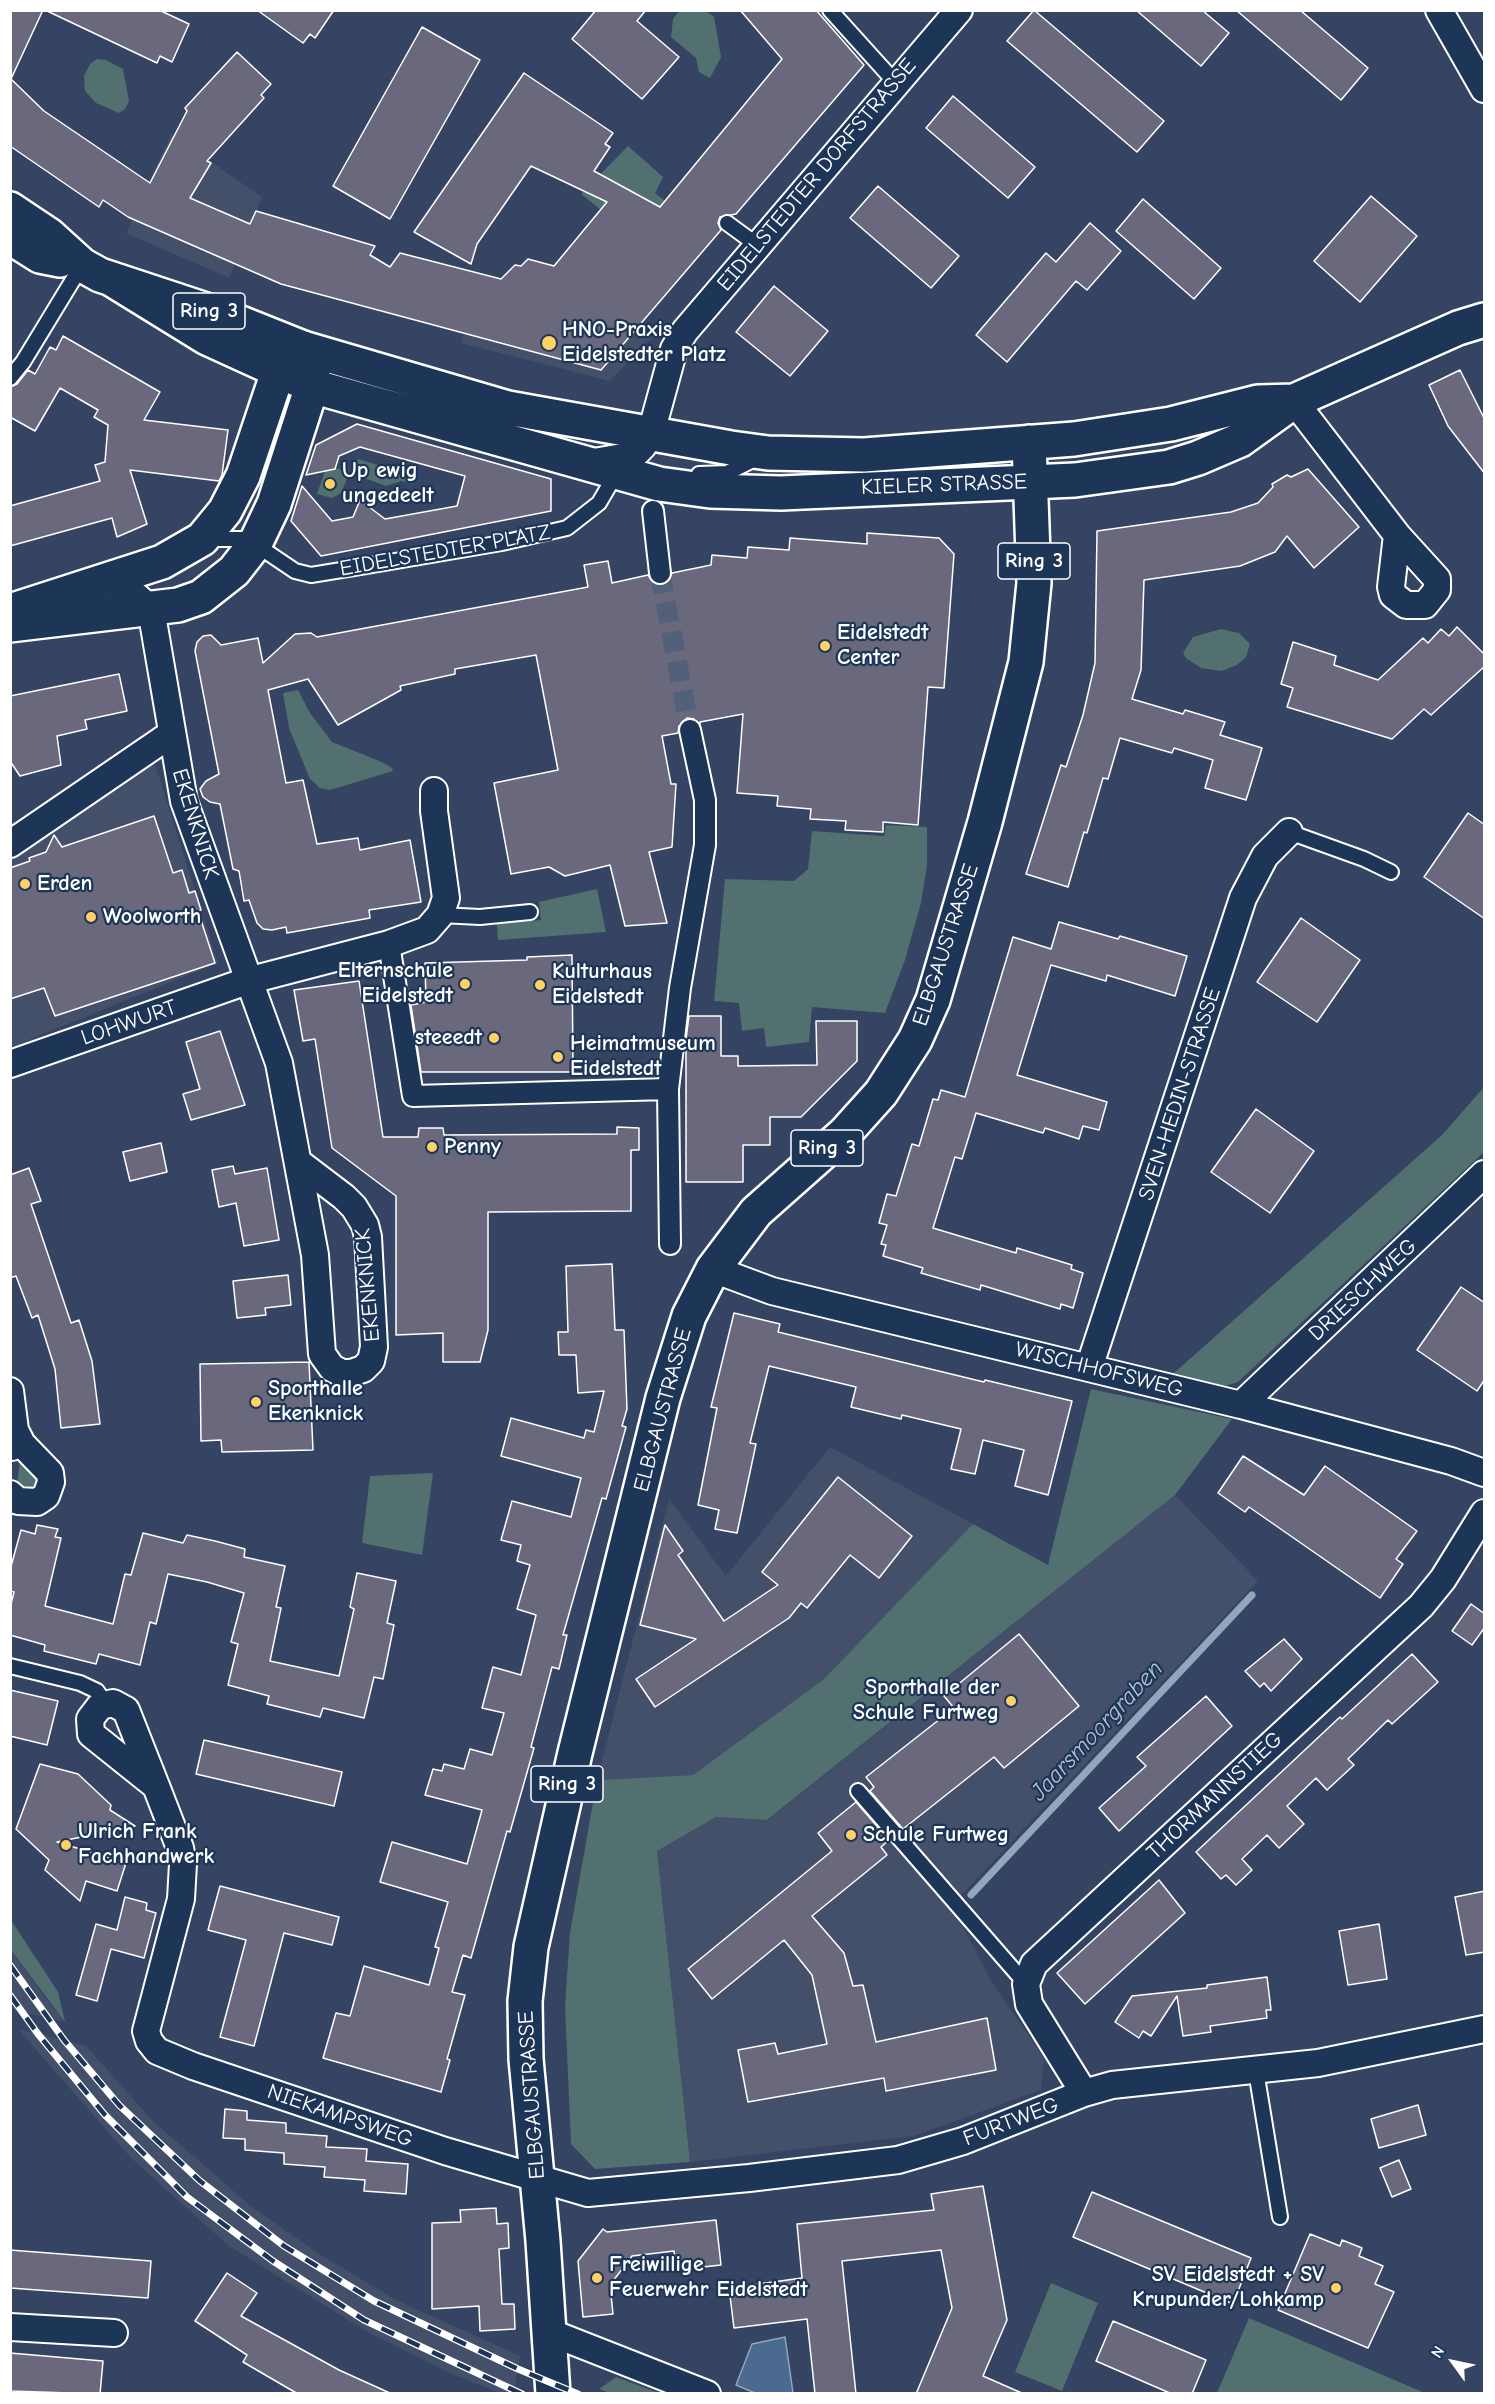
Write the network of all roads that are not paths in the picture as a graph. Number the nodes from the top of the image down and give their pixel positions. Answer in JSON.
{"nodes":[{"id":1,"x":830,"y":10,"type":"edge"},
{"id":2,"x":959,"y":10,"type":"edge"},
{"id":3,"x":1440,"y":10,"type":"edge"},
{"id":4,"x":895,"y":82,"type":"junction"},
{"id":5,"x":1485,"y":89,"type":"edge"},
{"id":6,"x":10,"y":209,"type":"edge"},
{"id":7,"x":727,"y":223,"type":"dead end"},
{"id":8,"x":10,"y":237,"type":"edge"},
{"id":9,"x":757,"y":245,"type":"junction"},
{"id":10,"x":82,"y":265,"type":"junction"},
{"id":11,"x":113,"y":280,"type":"junction"},
{"id":12,"x":1485,"y":320,"type":"edge"},
{"id":13,"x":303,"y":348,"type":"junction"},
{"id":14,"x":278,"y":372,"type":"junction"},
{"id":15,"x":10,"y":378,"type":"edge"},
{"id":16,"x":312,"y":386,"type":"junction"},
{"id":17,"x":1294,"y":401,"type":"junction"},
{"id":18,"x":651,"y":433,"type":"junction"},
{"id":19,"x":1029,"y":442,"type":"junction"},
{"id":20,"x":768,"y":453,"type":"junction"},
{"id":21,"x":578,"y":462,"type":"junction"},
{"id":22,"x":615,"y":472,"type":"junction"},
{"id":23,"x":1031,"y":482,"type":"junction"},
{"id":24,"x":653,"y":511,"type":"dead end"},
{"id":25,"x":1397,"y":535,"type":"dead end"},
{"id":26,"x":228,"y":540,"type":"junction"},
{"id":27,"x":660,"y":573,"type":"tunnel mouth"},
{"id":28,"x":105,"y":581,"type":"junction"},
{"id":29,"x":151,"y":609,"type":"junction"},
{"id":30,"x":10,"y":611,"type":"edge"},
{"id":31,"x":10,"y":625,"type":"edge"},
{"id":32,"x":690,"y":730,"type":"tunnel mouth"},
{"id":33,"x":171,"y":734,"type":"junction"},
{"id":34,"x":434,"y":791,"type":"dead end"},
{"id":35,"x":1289,"y":832,"type":"joint"},
{"id":36,"x":10,"y":844,"type":"edge"},
{"id":37,"x":1391,"y":873,"type":"dead end"},
{"id":38,"x":530,"y":912,"type":"dead end"},
{"id":39,"x":440,"y":915,"type":"junction"},
{"id":40,"x":389,"y":944,"type":"junction"},
{"id":41,"x":248,"y":981,"type":"junction"},
{"id":42,"x":10,"y":1064,"type":"edge"},
{"id":43,"x":668,"y":1089,"type":"junction"},
{"id":44,"x":298,"y":1162,"type":"junction"},
{"id":45,"x":1485,"y":1174,"type":"edge"},
{"id":46,"x":670,"y":1244,"type":"dead end"},
{"id":47,"x":713,"y":1269,"type":"junction"},
{"id":48,"x":1089,"y":1368,"type":"junction"},
{"id":49,"x":10,"y":1391,"type":"edge"},
{"id":50,"x":1241,"y":1405,"type":"junction"},
{"id":51,"x":15,"y":1430,"type":"junction"},
{"id":52,"x":10,"y":1458,"type":"edge"},
{"id":53,"x":1485,"y":1473,"type":"edge"},
{"id":54,"x":10,"y":1494,"type":"edge"},
{"id":55,"x":1485,"y":1513,"type":"edge"},
{"id":56,"x":10,"y":1666,"type":"edge"},
{"id":57,"x":106,"y":1704,"type":"junction"},
{"id":58,"x":156,"y":1786,"type":"junction"},
{"id":59,"x":858,"y":1791,"type":"dead end"},
{"id":60,"x":1026,"y":1984,"type":"junction"},
{"id":61,"x":1485,"y":2029,"type":"edge"},
{"id":62,"x":1256,"y":2071,"type":"junction"},
{"id":63,"x":1084,"y":2093,"type":"junction"},
{"id":64,"x":537,"y":2178,"type":"junction"},
{"id":65,"x":1280,"y":2217,"type":"dead end"},
{"id":66,"x":10,"y":2327,"type":"edge"},
{"id":67,"x":114,"y":2332,"type":"dead end"},
{"id":68,"x":549,"y":2332,"type":"junction"},
{"id":69,"x":553,"y":2394,"type":"edge"},
{"id":70,"x":706,"y":2394,"type":"edge"}],
"edges":[{"from":1,"to":4,"type":"lane"},
{"from":2,"to":4,"type":"street","name":"EIDELSTEDTER DORFSTRASSE"},
{"from":3,"to":5,"type":"street"},
{"from":4,"to":9,"type":"street","name":"EIDELSTEDTER DORFSTRASSE"},
{"from":6,"to":10,"type":"main road","number":"Ring 3"},
{"from":7,"to":9,"type":"lane"},
{"from":8,"to":10,"type":"main road","number":"Ring 3"},
{"from":9,"to":18,"type":"street","name":"EIDELSTEDTER DORFSTRASSE"},
{"from":10,"to":11,"type":"main road","number":"Ring 3"},
{"from":10,"to":15,"type":"lane"},
{"from":11,"to":13,"type":"main road","number":"Ring 3"},
{"from":11,"to":14,"type":"main road","number":"Ring 3"},
{"from":12,"to":17,"type":"main road","name":"KIELER STRASSE"},
{"from":13,"to":14,"type":"main road"},
{"from":13,"to":16,"type":"main road"},
{"from":13,"to":18,"type":"main road"},
{"from":14,"to":16,"type":"main road"},
{"from":14,"to":26,"type":"main road"},
{"from":16,"to":21,"type":"main road"},
{"from":16,"to":26,"type":"main road"},
{"from":17,"to":19,"type":"main road","name":"KIELER STRASSE"},
{"from":17,"to":23,"type":"main road","name":"KIELER STRASSE"},
{"from":17,"to":25,"type":"street"},
{"from":18,"to":20,"type":"main road","name":"KIELER STRASSE"},
{"from":18,"to":21,"type":"street","name":"EIDELSTEDTER DORFSTRASSE"},
{"from":19,"to":20,"type":"main road","name":"KIELER STRASSE"},
{"from":19,"to":23,"type":"main road","name":"ELBGAUSTRASSE","number":"Ring 3"},
{"from":20,"to":22,"type":"lane"},
{"from":21,"to":22,"type":"main road","name":"KIELER STRASSE"},
{"from":22,"to":23,"type":"main road","name":"KIELER STRASSE"},
{"from":22,"to":26,"type":"lane","name":"EIDELSTEDTER PLATZ"},
{"from":23,"to":47,"type":"main road","name":"ELBGAUSTRASSE","number":"Ring 3"},
{"from":24,"to":27,"type":"street"},
{"from":26,"to":28,"type":"main road"},
{"from":26,"to":29,"type":"main road"},
{"from":28,"to":29,"type":"street"},
{"from":28,"to":30,"type":"main road"},
{"from":29,"to":31,"type":"main road"},
{"from":29,"to":33,"type":"street","name":"EKENKNICK"},
{"from":32,"to":43,"type":"street"},
{"from":33,"to":36,"type":"street"},
{"from":33,"to":41,"type":"street","name":"EKENKNICK"},
{"from":34,"to":39,"type":"street"},
{"from":35,"to":37,"type":"lane"},
{"from":35,"to":48,"type":"street","name":"SVEN-HEDIN-STRASSE"},
{"from":38,"to":39,"type":"lane"},
{"from":39,"to":40,"type":"street"},
{"from":40,"to":41,"type":"street"},
{"from":40,"to":43,"type":"street"},
{"from":41,"to":42,"type":"street","name":"LOHWURT"},
{"from":41,"to":44,"type":"street","name":"EKENKNICK"},
{"from":43,"to":46,"type":"street"},
{"from":44,"to":44,"type":"street","name":"EKENKNICK"},
{"from":45,"to":50,"type":"street","name":"DRIESCHWEG"},
{"from":47,"to":48,"type":"street","name":"WISCHHOFSWEG"},
{"from":47,"to":64,"type":"main road","name":"ELBGAUSTRASSE","number":"Ring 3"},
{"from":48,"to":50,"type":"street","name":"WISCHHOFSWEG"},
{"from":49,"to":51,"type":"street"},
{"from":50,"to":53,"type":"street","name":"WISCHHOFSWEG"},
{"from":51,"to":52,"type":"street"},
{"from":51,"to":54,"type":"street"},
{"from":55,"to":60,"type":"street","name":"THORMANNSTIEG"},
{"from":56,"to":57,"type":"lane"},
{"from":57,"to":58,"type":"street"},
{"from":57,"to":58,"type":"street"},
{"from":58,"to":64,"type":"street","name":"NIEKAMPSWEG"},
{"from":59,"to":60,"type":"lane"},
{"from":60,"to":63,"type":"street"},
{"from":61,"to":62,"type":"street","name":"FURTWEG"},
{"from":62,"to":63,"type":"street","name":"FURTWEG"},
{"from":62,"to":65,"type":"lane"},
{"from":63,"to":64,"type":"street","name":"FURTWEG"},
{"from":64,"to":68,"type":"main road","name":"ELBGAUSTRASSE","number":"Ring 3"},
{"from":66,"to":67,"type":"street"},
{"from":68,"to":69,"type":"main road","name":"ELBGAUSTRASSE","number":"Ring 3"},
{"from":68,"to":70,"type":"street"}]}
